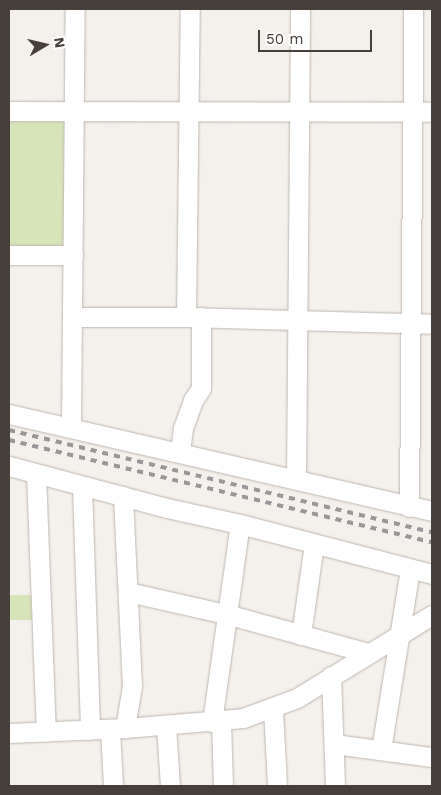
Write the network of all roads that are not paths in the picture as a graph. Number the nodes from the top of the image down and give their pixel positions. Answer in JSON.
{"nodes":[{"id":1,"x":75,"y":9,"type":"edge"},
{"id":2,"x":190,"y":9,"type":"edge"},
{"id":3,"x":300,"y":9,"type":"edge"},
{"id":4,"x":413,"y":9,"type":"edge"},
{"id":5,"x":9,"y":111,"type":"edge"},
{"id":6,"x":74,"y":111,"type":"junction"},
{"id":7,"x":188,"y":111,"type":"junction"},
{"id":8,"x":298,"y":111,"type":"junction"},
{"id":9,"x":412,"y":112,"type":"junction"},
{"id":10,"x":432,"y":112,"type":"edge"},
{"id":11,"x":9,"y":256,"type":"edge"},
{"id":12,"x":73,"y":256,"type":"junction"},
{"id":13,"x":74,"y":316,"type":"junction"},
{"id":14,"x":194,"y":317,"type":"junction"},
{"id":15,"x":298,"y":320,"type":"junction"},
{"id":16,"x":410,"y":324,"type":"junction"},
{"id":17,"x":432,"y":324,"type":"edge"},
{"id":18,"x":9,"y":414,"type":"edge"},
{"id":19,"x":71,"y":428,"type":"junction"},
{"id":20,"x":180,"y":452,"type":"junction"},
{"id":21,"x":9,"y":466,"type":"edge"},
{"id":22,"x":36,"y":474,"type":"junction"},
{"id":23,"x":296,"y":478,"type":"junction"},
{"id":24,"x":82,"y":486,"type":"junction"},
{"id":25,"x":123,"y":496,"type":"junction"},
{"id":26,"x":409,"y":507,"type":"junction"},
{"id":27,"x":432,"y":511,"type":"edge"},
{"id":28,"x":240,"y":524,"type":"junction"},
{"id":29,"x":314,"y":544,"type":"junction"},
{"id":30,"x":410,"y":569,"type":"junction"},
{"id":31,"x":432,"y":574,"type":"edge"},
{"id":32,"x":128,"y":592,"type":"junction"},
{"id":33,"x":226,"y":614,"type":"junction"},
{"id":34,"x":432,"y":615,"type":"edge"},
{"id":35,"x":301,"y":635,"type":"junction"},
{"id":36,"x":399,"y":635,"type":"junction"},
{"id":37,"x":369,"y":653,"type":"junction"},
{"id":38,"x":331,"y":676,"type":"junction"},
{"id":39,"x":273,"y":709,"type":"junction"},
{"id":40,"x":217,"y":722,"type":"junction"},
{"id":41,"x":166,"y":726,"type":"junction"},
{"id":42,"x":118,"y":729,"type":"junction"},
{"id":43,"x":90,"y":730,"type":"junction"},
{"id":44,"x":46,"y":732,"type":"junction"},
{"id":45,"x":9,"y":733,"type":"edge"},
{"id":46,"x":334,"y":744,"type":"junction"},
{"id":47,"x":381,"y":750,"type":"junction"},
{"id":48,"x":432,"y":757,"type":"edge"},
{"id":49,"x":113,"y":786,"type":"edge"},
{"id":50,"x":170,"y":786,"type":"edge"},
{"id":51,"x":224,"y":786,"type":"edge"},
{"id":52,"x":277,"y":786,"type":"edge"},
{"id":53,"x":335,"y":786,"type":"edge"}],
"edges":[{"from":1,"to":6,"type":"street"},
{"from":2,"to":7,"type":"street"},
{"from":3,"to":8,"type":"street"},
{"from":4,"to":9,"type":"street"},
{"from":5,"to":6,"type":"street"},
{"from":6,"to":7,"type":"street"},
{"from":6,"to":12,"type":"street"},
{"from":7,"to":8,"type":"street"},
{"from":7,"to":14,"type":"street"},
{"from":8,"to":9,"type":"street"},
{"from":8,"to":15,"type":"street"},
{"from":9,"to":10,"type":"street"},
{"from":9,"to":16,"type":"street"},
{"from":11,"to":12,"type":"street"},
{"from":12,"to":13,"type":"street"},
{"from":13,"to":14,"type":"street"},
{"from":13,"to":19,"type":"street"},
{"from":14,"to":15,"type":"street"},
{"from":14,"to":20,"type":"street"},
{"from":15,"to":16,"type":"street"},
{"from":15,"to":23,"type":"street"},
{"from":16,"to":17,"type":"street"},
{"from":16,"to":26,"type":"street"},
{"from":18,"to":19,"type":"street"},
{"from":19,"to":20,"type":"street"},
{"from":20,"to":23,"type":"street"},
{"from":21,"to":22,"type":"street"},
{"from":22,"to":24,"type":"street"},
{"from":22,"to":44,"type":"street"},
{"from":23,"to":26,"type":"street"},
{"from":24,"to":25,"type":"street"},
{"from":24,"to":43,"type":"street"},
{"from":25,"to":28,"type":"street"},
{"from":25,"to":32,"type":"street"},
{"from":26,"to":27,"type":"street"},
{"from":28,"to":29,"type":"street"},
{"from":28,"to":33,"type":"street"},
{"from":29,"to":30,"type":"street"},
{"from":29,"to":35,"type":"street"},
{"from":30,"to":31,"type":"street"},
{"from":30,"to":36,"type":"street"},
{"from":32,"to":33,"type":"street"},
{"from":32,"to":42,"type":"street"},
{"from":33,"to":35,"type":"street"},
{"from":33,"to":40,"type":"street"},
{"from":34,"to":36,"type":"street"},
{"from":35,"to":37,"type":"street"},
{"from":36,"to":37,"type":"street"},
{"from":36,"to":47,"type":"street"},
{"from":37,"to":38,"type":"street"},
{"from":38,"to":39,"type":"street"},
{"from":38,"to":46,"type":"street"},
{"from":39,"to":40,"type":"street"},
{"from":39,"to":52,"type":"street"},
{"from":40,"to":41,"type":"street"},
{"from":40,"to":51,"type":"street"},
{"from":41,"to":42,"type":"street"},
{"from":41,"to":50,"type":"street"},
{"from":42,"to":43,"type":"street"},
{"from":42,"to":49,"type":"street"},
{"from":43,"to":44,"type":"street"},
{"from":44,"to":45,"type":"street"},
{"from":46,"to":47,"type":"street"},
{"from":46,"to":53,"type":"street"},
{"from":47,"to":48,"type":"street"}]}
